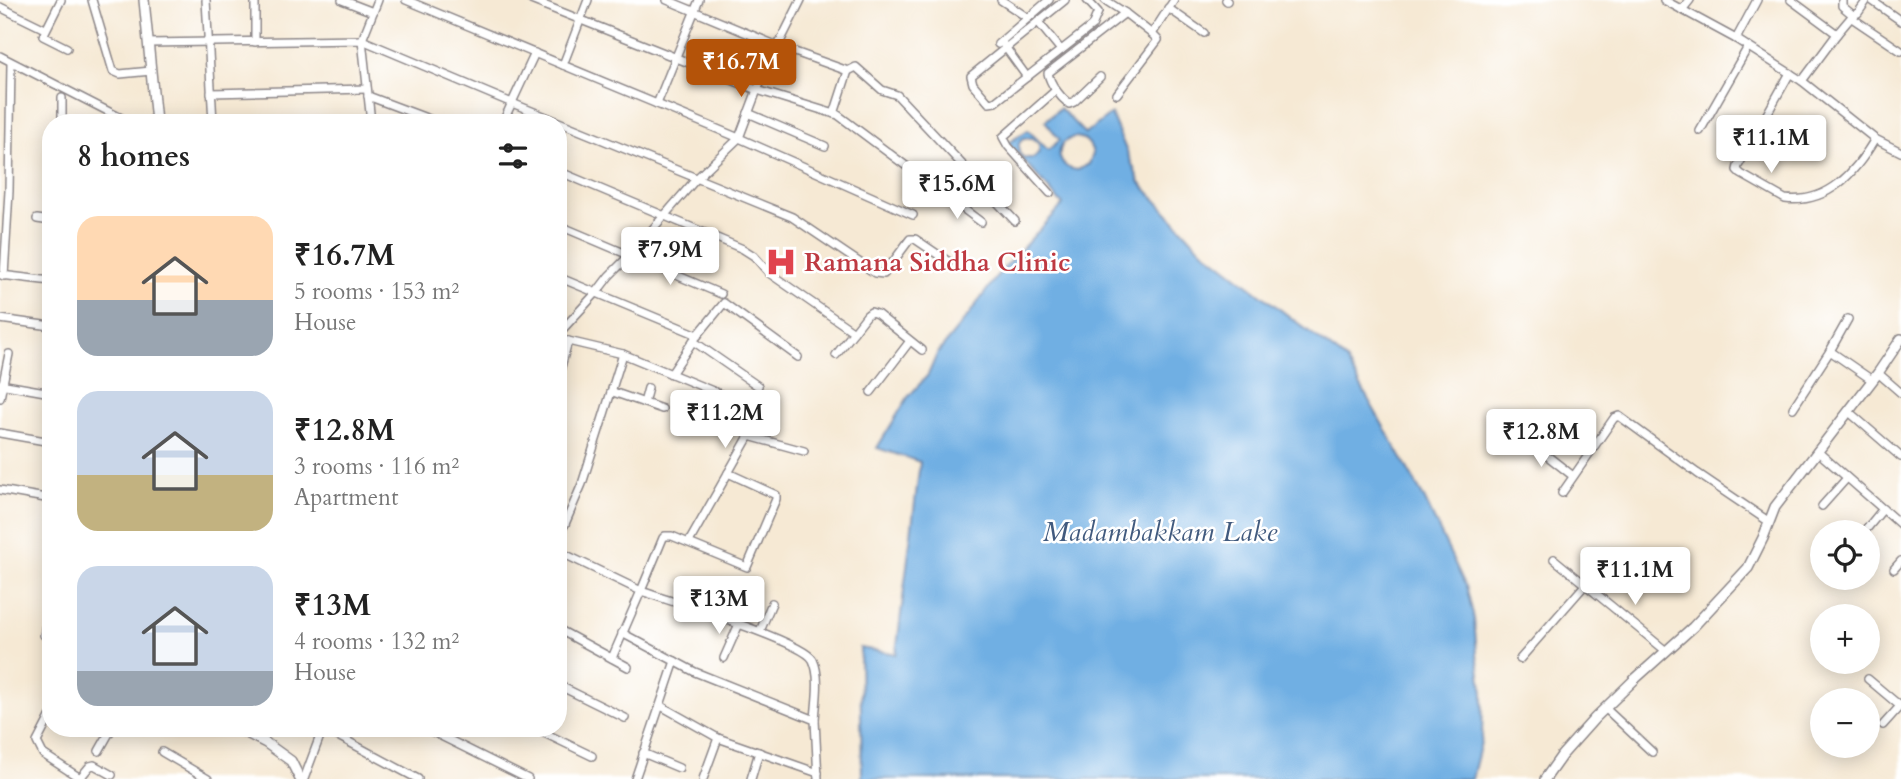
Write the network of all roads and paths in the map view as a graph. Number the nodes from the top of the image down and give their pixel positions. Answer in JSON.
{"nodes":[{"id":1,"x":61,"y":0,"type":"edge"},
{"id":2,"x":92,"y":0,"type":"edge"},
{"id":3,"x":144,"y":0,"type":"edge"},
{"id":4,"x":206,"y":0,"type":"edge"},
{"id":5,"x":255,"y":0,"type":"edge"},
{"id":6,"x":342,"y":0,"type":"edge"},
{"id":7,"x":378,"y":0,"type":"edge"},
{"id":8,"x":406,"y":0,"type":"edge"},
{"id":9,"x":531,"y":0,"type":"edge"},
{"id":10,"x":588,"y":0,"type":"edge"},
{"id":11,"x":667,"y":0,"type":"edge"},
{"id":12,"x":699,"y":0,"type":"edge"},
{"id":13,"x":801,"y":0,"type":"edge"},
{"id":14,"x":1001,"y":0,"type":"edge"},
{"id":15,"x":1049,"y":0,"type":"edge"},
{"id":16,"x":1065,"y":0,"type":"edge"},
{"id":17,"x":1087,"y":0,"type":"edge"},
{"id":18,"x":1105,"y":0,"type":"edge"},
{"id":19,"x":1174,"y":0,"type":"edge"},
{"id":20,"x":1664,"y":0,"type":"edge"},
{"id":21,"x":1690,"y":0,"type":"edge"},
{"id":22,"x":1757,"y":0,"type":"edge"},
{"id":23,"x":1791,"y":0,"type":"edge"},
{"id":24,"x":1842,"y":0,"type":"edge"},
{"id":25,"x":1869,"y":0,"type":"edge"},
{"id":26,"x":0,"y":7,"type":"edge"},
{"id":27,"x":1041,"y":7,"type":"junction"},
{"id":28,"x":1168,"y":8,"type":"junction"},
{"id":29,"x":1682,"y":10,"type":"junction"},
{"id":30,"x":373,"y":12,"type":"junction"},
{"id":31,"x":694,"y":12,"type":"junction"},
{"id":32,"x":1125,"y":13,"type":"junction"},
{"id":33,"x":1046,"y":15,"type":"junction"},
{"id":34,"x":1853,"y":17,"type":"junction"},
{"id":35,"x":1028,"y":18,"type":"junction"},
{"id":36,"x":580,"y":21,"type":"junction"},
{"id":37,"x":1901,"y":21,"type":"edge"},
{"id":38,"x":1038,"y":22,"type":"junction"},
{"id":39,"x":46,"y":29,"type":"junction"},
{"id":40,"x":1204,"y":33,"type":"dead end"},
{"id":41,"x":1837,"y":34,"type":"junction"},
{"id":42,"x":1155,"y":37,"type":"junction"},
{"id":43,"x":1736,"y":39,"type":"junction"},
{"id":44,"x":362,"y":40,"type":"junction"},
{"id":45,"x":255,"y":42,"type":"junction"},
{"id":46,"x":148,"y":43,"type":"junction"},
{"id":47,"x":208,"y":43,"type":"junction"},
{"id":48,"x":1001,"y":44,"type":"junction"},
{"id":49,"x":1165,"y":46,"type":"dead end"},
{"id":50,"x":778,"y":47,"type":"junction"},
{"id":51,"x":1748,"y":47,"type":"junction"},
{"id":52,"x":67,"y":48,"type":"dead end"},
{"id":53,"x":1061,"y":50,"type":"junction"},
{"id":54,"x":1901,"y":51,"type":"edge"},
{"id":55,"x":535,"y":53,"type":"junction"},
{"id":56,"x":0,"y":57,"type":"edge"},
{"id":57,"x":676,"y":58,"type":"junction"},
{"id":58,"x":11,"y":63,"type":"junction"},
{"id":59,"x":563,"y":65,"type":"junction"},
{"id":60,"x":151,"y":71,"type":"junction"},
{"id":61,"x":848,"y":71,"type":"junction"},
{"id":62,"x":1790,"y":73,"type":"junction"},
{"id":63,"x":1027,"y":77,"type":"junction"},
{"id":64,"x":1100,"y":77,"type":"dead end"},
{"id":65,"x":1802,"y":80,"type":"junction"},
{"id":66,"x":757,"y":90,"type":"junction"},
{"id":67,"x":1056,"y":90,"type":"junction"},
{"id":68,"x":211,"y":93,"type":"junction"},
{"id":69,"x":368,"y":93,"type":"junction"},
{"id":70,"x":1117,"y":94,"type":"dead end"},
{"id":71,"x":0,"y":98,"type":"edge"},
{"id":72,"x":62,"y":98,"type":"dead end"},
{"id":73,"x":9,"y":99,"type":"junction"},
{"id":74,"x":512,"y":103,"type":"junction"},
{"id":75,"x":657,"y":104,"type":"junction"},
{"id":76,"x":748,"y":113,"type":"junction"},
{"id":77,"x":62,"y":114,"type":"edge"},
{"id":78,"x":113,"y":114,"type":"edge"},
{"id":79,"x":155,"y":114,"type":"edge"},
{"id":80,"x":212,"y":114,"type":"edge"},
{"id":81,"x":370,"y":114,"type":"edge"},
{"id":82,"x":418,"y":114,"type":"edge"},
{"id":83,"x":507,"y":114,"type":"edge"},
{"id":84,"x":539,"y":114,"type":"edge"},
{"id":85,"x":834,"y":114,"type":"junction"},
{"id":86,"x":567,"y":125,"type":"edge"},
{"id":87,"x":1700,"y":131,"type":"dead end"},
{"id":88,"x":739,"y":138,"type":"junction"},
{"id":89,"x":0,"y":139,"type":"edge"},
{"id":90,"x":1875,"y":139,"type":"junction"},
{"id":91,"x":1901,"y":139,"type":"edge"},
{"id":92,"x":9,"y":141,"type":"junction"},
{"id":93,"x":825,"y":146,"type":"dead end"},
{"id":94,"x":1898,"y":150,"type":"edge"},
{"id":95,"x":567,"y":175,"type":"edge"},
{"id":96,"x":697,"y":178,"type":"junction"},
{"id":97,"x":4,"y":190,"type":"edge"},
{"id":98,"x":1050,"y":193,"type":"dead end"},
{"id":99,"x":665,"y":215,"type":"junction"},
{"id":100,"x":913,"y":215,"type":"dead end"},
{"id":101,"x":37,"y":219,"type":"dead end"},
{"id":102,"x":42,"y":220,"type":"edge"},
{"id":103,"x":1015,"y":221,"type":"dead end"},
{"id":104,"x":981,"y":222,"type":"dead end"},
{"id":105,"x":567,"y":229,"type":"edge"},
{"id":106,"x":630,"y":254,"type":"junction"},
{"id":107,"x":949,"y":261,"type":"dead end"},
{"id":108,"x":2,"y":275,"type":"edge"},
{"id":109,"x":42,"y":280,"type":"edge"},
{"id":110,"x":567,"y":281,"type":"edge"},
{"id":111,"x":596,"y":293,"type":"junction"},
{"id":112,"x":721,"y":295,"type":"dead end"},
{"id":113,"x":0,"y":318,"type":"edge"},
{"id":114,"x":1849,"y":319,"type":"dead end"},
{"id":115,"x":567,"y":323,"type":"edge"},
{"id":116,"x":42,"y":325,"type":"edge"},
{"id":117,"x":854,"y":332,"type":"junction"},
{"id":118,"x":696,"y":338,"type":"junction"},
{"id":119,"x":1901,"y":339,"type":"edge"},
{"id":120,"x":568,"y":341,"type":"joint"},
{"id":121,"x":911,"y":341,"type":"junction"},
{"id":122,"x":567,"y":345,"type":"edge"},
{"id":123,"x":922,"y":350,"type":"dead end"},
{"id":124,"x":1830,"y":351,"type":"junction"},
{"id":125,"x":9,"y":354,"type":"dead end"},
{"id":126,"x":623,"y":354,"type":"junction"},
{"id":127,"x":836,"y":355,"type":"dead end"},
{"id":128,"x":798,"y":357,"type":"dead end"},
{"id":129,"x":671,"y":374,"type":"junction"},
{"id":130,"x":1875,"y":377,"type":"junction"},
{"id":131,"x":1,"y":384,"type":"edge"},
{"id":132,"x":758,"y":386,"type":"dead end"},
{"id":133,"x":648,"y":388,"type":"dead end"},
{"id":134,"x":42,"y":391,"type":"edge"},
{"id":135,"x":612,"y":392,"type":"junction"},
{"id":136,"x":871,"y":392,"type":"dead end"},
{"id":137,"x":1901,"y":393,"type":"edge"},
{"id":138,"x":0,"y":398,"type":"edge"},
{"id":139,"x":644,"y":403,"type":"junction"},
{"id":140,"x":1793,"y":408,"type":"dead end"},
{"id":141,"x":662,"y":409,"type":"dead end"},
{"id":142,"x":761,"y":411,"type":"dead end"},
{"id":143,"x":1848,"y":411,"type":"junction"},
{"id":144,"x":0,"y":433,"type":"edge"},
{"id":145,"x":42,"y":440,"type":"edge"},
{"id":146,"x":1527,"y":440,"type":"dead end"},
{"id":147,"x":804,"y":451,"type":"dead end"},
{"id":148,"x":1817,"y":451,"type":"junction"},
{"id":149,"x":1901,"y":457,"type":"edge"},
{"id":150,"x":728,"y":473,"type":"junction"},
{"id":151,"x":1573,"y":476,"type":"junction"},
{"id":152,"x":1847,"y":478,"type":"junction"},
{"id":153,"x":0,"y":490,"type":"edge"},
{"id":154,"x":1562,"y":493,"type":"dead end"},
{"id":155,"x":42,"y":497,"type":"edge"},
{"id":156,"x":1822,"y":506,"type":"dead end"},
{"id":157,"x":1883,"y":509,"type":"junction"},
{"id":158,"x":567,"y":513,"type":"edge"},
{"id":159,"x":1874,"y":520,"type":"edge"},
{"id":160,"x":1768,"y":521,"type":"junction"},
{"id":161,"x":1901,"y":525,"type":"edge"},
{"id":162,"x":689,"y":542,"type":"junction"},
{"id":163,"x":567,"y":555,"type":"edge"},
{"id":164,"x":1554,"y":559,"type":"dead end"},
{"id":165,"x":1901,"y":561,"type":"edge"},
{"id":166,"x":1894,"y":569,"type":"dead end"},
{"id":167,"x":1585,"y":585,"type":"junction"},
{"id":168,"x":641,"y":591,"type":"junction"},
{"id":169,"x":772,"y":603,"type":"dead end"},
{"id":170,"x":739,"y":624,"type":"junction"},
{"id":171,"x":760,"y":631,"type":"junction"},
{"id":172,"x":622,"y":633,"type":"junction"},
{"id":173,"x":567,"y":634,"type":"edge"},
{"id":174,"x":1666,"y":651,"type":"junction"},
{"id":175,"x":612,"y":658,"type":"junction"},
{"id":176,"x":724,"y":658,"type":"dead end"},
{"id":177,"x":1520,"y":659,"type":"dead end"},
{"id":178,"x":675,"y":661,"type":"junction"},
{"id":179,"x":628,"y":667,"type":"dead end"},
{"id":180,"x":1868,"y":679,"type":"dead end"},
{"id":181,"x":567,"y":689,"type":"edge"},
{"id":182,"x":661,"y":706,"type":"junction"},
{"id":183,"x":1901,"y":706,"type":"edge"},
{"id":184,"x":1605,"y":708,"type":"junction"},
{"id":185,"x":625,"y":718,"type":"dead end"},
{"id":186,"x":816,"y":720,"type":"junction"},
{"id":187,"x":1882,"y":725,"type":"dead end"},
{"id":188,"x":42,"y":730,"type":"edge"},
{"id":189,"x":107,"y":737,"type":"edge"},
{"id":190,"x":254,"y":737,"type":"edge"},
{"id":191,"x":319,"y":737,"type":"edge"},
{"id":192,"x":340,"y":737,"type":"edge"},
{"id":193,"x":443,"y":737,"type":"edge"},
{"id":194,"x":553,"y":737,"type":"edge"},
{"id":195,"x":718,"y":738,"type":"junction"},
{"id":196,"x":99,"y":751,"type":"dead end"},
{"id":197,"x":162,"y":752,"type":"dead end"},
{"id":198,"x":759,"y":752,"type":"junction"},
{"id":199,"x":1652,"y":752,"type":"dead end"},
{"id":200,"x":643,"y":753,"type":"junction"},
{"id":201,"x":592,"y":756,"type":"dead end"},
{"id":202,"x":680,"y":768,"type":"dead end"},
{"id":203,"x":112,"y":775,"type":"dead end"},
{"id":204,"x":818,"y":776,"type":"edge"},
{"id":205,"x":208,"y":779,"type":"edge"},
{"id":206,"x":302,"y":779,"type":"edge"},
{"id":207,"x":418,"y":779,"type":"edge"},
{"id":208,"x":528,"y":779,"type":"edge"},
{"id":209,"x":635,"y":779,"type":"edge"},
{"id":210,"x":703,"y":779,"type":"edge"},
{"id":211,"x":751,"y":779,"type":"edge"},
{"id":212,"x":1545,"y":779,"type":"edge"}],
"edges":[{"from":1,"to":39,"type":"street"},
{"from":2,"to":60,"type":"street"},
{"from":3,"to":46,"type":"street"},
{"from":4,"to":47,"type":"street"},
{"from":5,"to":45,"type":"street"},
{"from":6,"to":30,"type":"street"},
{"from":7,"to":30,"type":"street"},
{"from":8,"to":55,"type":"street"},
{"from":9,"to":36,"type":"street"},
{"from":10,"to":36,"type":"street"},
{"from":11,"to":31,"type":"street"},
{"from":12,"to":31,"type":"street"},
{"from":13,"to":50,"type":"street"},
{"from":14,"to":35,"type":"street"},
{"from":15,"to":27,"type":"street"},
{"from":16,"to":33,"type":"street"},
{"from":17,"to":53,"type":"street"},
{"from":18,"to":32,"type":"street"},
{"from":19,"to":28,"type":"street"},
{"from":20,"to":29,"type":"street"},
{"from":21,"to":29,"type":"street"},
{"from":22,"to":43,"type":"street"},
{"from":23,"to":41,"type":"street"},
{"from":24,"to":34,"type":"street"},
{"from":25,"to":34,"type":"street"},
{"from":25,"to":37,"type":"street"},
{"from":26,"to":39,"type":"street"},
{"from":27,"to":33,"type":"street"},
{"from":27,"to":35,"type":"street"},
{"from":28,"to":40,"type":"street"},
{"from":28,"to":42,"type":"street"},
{"from":29,"to":43,"type":"street"},
{"from":30,"to":44,"type":"street"},
{"from":31,"to":50,"type":"street"},
{"from":31,"to":57,"type":"street"},
{"from":32,"to":42,"type":"street"},
{"from":32,"to":67,"type":"street"},
{"from":33,"to":38,"type":"street"},
{"from":34,"to":41,"type":"street"},
{"from":34,"to":54,"type":"street"},
{"from":35,"to":48,"type":"street"},
{"from":36,"to":57,"type":"street"},
{"from":36,"to":59,"type":"street"},
{"from":38,"to":48,"type":"street"},
{"from":38,"to":53,"type":"street"},
{"from":39,"to":52,"type":"street"},
{"from":41,"to":65,"type":"street"},
{"from":42,"to":49,"type":"street"},
{"from":42,"to":70,"type":"street"},
{"from":43,"to":51,"type":"street"},
{"from":44,"to":45,"type":"street"},
{"from":44,"to":69,"type":"street"},
{"from":44,"to":74,"type":"street"},
{"from":45,"to":47,"type":"street"},
{"from":46,"to":47,"type":"street"},
{"from":46,"to":60,"type":"street"},
{"from":47,"to":68,"type":"street"},
{"from":48,"to":63,"type":"street"},
{"from":48,"to":63,"type":"street"},
{"from":50,"to":61,"type":"street"},
{"from":50,"to":66,"type":"street"},
{"from":51,"to":62,"type":"street"},
{"from":51,"to":87,"type":"street"},
{"from":53,"to":63,"type":"street"},
{"from":55,"to":59,"type":"street"},
{"from":55,"to":74,"type":"street"},
{"from":56,"to":58,"type":"street"},
{"from":57,"to":66,"type":"street"},
{"from":57,"to":75,"type":"street"},
{"from":58,"to":73,"type":"street"},
{"from":58,"to":78,"type":"street"},
{"from":59,"to":75,"type":"street"},
{"from":60,"to":79,"type":"street"},
{"from":61,"to":85,"type":"street"},
{"from":61,"to":103,"type":"street"},
{"from":62,"to":65,"type":"street"},
{"from":62,"to":90,"type":"street"},
{"from":64,"to":67,"type":"street"},
{"from":65,"to":90,"type":"street"},
{"from":66,"to":76,"type":"street"},
{"from":66,"to":85,"type":"street"},
{"from":67,"to":98,"type":"street"},
{"from":68,"to":69,"type":"street"},
{"from":68,"to":80,"type":"street"},
{"from":69,"to":81,"type":"street"},
{"from":69,"to":82,"type":"street"},
{"from":71,"to":73,"type":"street"},
{"from":72,"to":77,"type":"street"},
{"from":73,"to":92,"type":"street"},
{"from":74,"to":83,"type":"street"},
{"from":74,"to":84,"type":"street"},
{"from":75,"to":88,"type":"street"},
{"from":76,"to":88,"type":"street"},
{"from":76,"to":93,"type":"street"},
{"from":85,"to":104,"type":"street"},
{"from":86,"to":96,"type":"street"},
{"from":88,"to":96,"type":"street"},
{"from":88,"to":100,"type":"street"},
{"from":89,"to":92,"type":"street"},
{"from":90,"to":94,"type":"street"},
{"from":91,"to":94,"type":"street"},
{"from":92,"to":97,"type":"street"},
{"from":95,"to":99,"type":"street"},
{"from":96,"to":99,"type":"street"},
{"from":96,"to":107,"type":"street"},
{"from":97,"to":108,"type":"street"},
{"from":99,"to":106,"type":"street"},
{"from":99,"to":117,"type":"street"},
{"from":101,"to":102,"type":"street"},
{"from":105,"to":106,"type":"street"},
{"from":106,"to":111,"type":"street"},
{"from":106,"to":112,"type":"street"},
{"from":108,"to":109,"type":"street"},
{"from":110,"to":111,"type":"street"},
{"from":111,"to":115,"type":"street"},
{"from":111,"to":118,"type":"street"},
{"from":113,"to":116,"type":"street"},
{"from":114,"to":124,"type":"street"},
{"from":117,"to":121,"type":"street"},
{"from":117,"to":127,"type":"street"},
{"from":118,"to":128,"type":"street"},
{"from":118,"to":129,"type":"street"},
{"from":118,"to":132,"type":"street"},
{"from":119,"to":130,"type":"street"},
{"from":120,"to":122,"type":"street"},
{"from":120,"to":126,"type":"street"},
{"from":121,"to":123,"type":"street"},
{"from":121,"to":136,"type":"street"},
{"from":124,"to":130,"type":"street"},
{"from":124,"to":140,"type":"street"},
{"from":125,"to":131,"type":"street"},
{"from":126,"to":129,"type":"street"},
{"from":126,"to":135,"type":"street"},
{"from":129,"to":142,"type":"street"},
{"from":130,"to":137,"type":"street"},
{"from":130,"to":143,"type":"street"},
{"from":131,"to":134,"type":"street"},
{"from":131,"to":138,"type":"street"},
{"from":133,"to":139,"type":"street"},
{"from":135,"to":139,"type":"street"},
{"from":135,"to":158,"type":"street"},
{"from":139,"to":141,"type":"street"},
{"from":143,"to":148,"type":"street"},
{"from":143,"to":149,"type":"street"},
{"from":144,"to":145,"type":"street"},
{"from":146,"to":151,"type":"street"},
{"from":147,"to":150,"type":"street"},
{"from":148,"to":152,"type":"street"},
{"from":148,"to":160,"type":"street"},
{"from":150,"to":162,"type":"street"},
{"from":150,"to":162,"type":"street"},
{"from":151,"to":154,"type":"street"},
{"from":151,"to":160,"type":"street"},
{"from":152,"to":156,"type":"street"},
{"from":152,"to":157,"type":"street"},
{"from":153,"to":155,"type":"street"},
{"from":157,"to":159,"type":"street"},
{"from":157,"to":161,"type":"street"},
{"from":160,"to":174,"type":"street"},
{"from":162,"to":168,"type":"street"},
{"from":163,"to":168,"type":"street"},
{"from":164,"to":167,"type":"street"},
{"from":165,"to":166,"type":"street"},
{"from":167,"to":174,"type":"street"},
{"from":167,"to":177,"type":"street"},
{"from":168,"to":170,"type":"street"},
{"from":168,"to":172,"type":"street"},
{"from":169,"to":171,"type":"street"},
{"from":170,"to":171,"type":"street"},
{"from":170,"to":176,"type":"street"},
{"from":171,"to":186,"type":"street"},
{"from":172,"to":175,"type":"street"},
{"from":172,"to":178,"type":"street"},
{"from":173,"to":175,"type":"street"},
{"from":174,"to":184,"type":"street"},
{"from":175,"to":179,"type":"street"},
{"from":178,"to":182,"type":"street"},
{"from":178,"to":186,"type":"street"},
{"from":180,"to":183,"type":"street"},
{"from":181,"to":185,"type":"street"},
{"from":182,"to":195,"type":"street"},
{"from":182,"to":200,"type":"street"},
{"from":183,"to":187,"type":"street"},
{"from":184,"to":199,"type":"street"},
{"from":184,"to":212,"type":"street"},
{"from":186,"to":204,"type":"street"},
{"from":188,"to":203,"type":"street"},
{"from":189,"to":196,"type":"street"},
{"from":190,"to":206,"type":"street"},
{"from":191,"to":206,"type":"street"},
{"from":192,"to":207,"type":"street"},
{"from":193,"to":208,"type":"street"},
{"from":194,"to":201,"type":"street"},
{"from":195,"to":198,"type":"street"},
{"from":195,"to":210,"type":"street"},
{"from":197,"to":205,"type":"street"},
{"from":198,"to":204,"type":"street"},
{"from":198,"to":211,"type":"street"},
{"from":200,"to":202,"type":"street"},
{"from":200,"to":209,"type":"street"}]}
